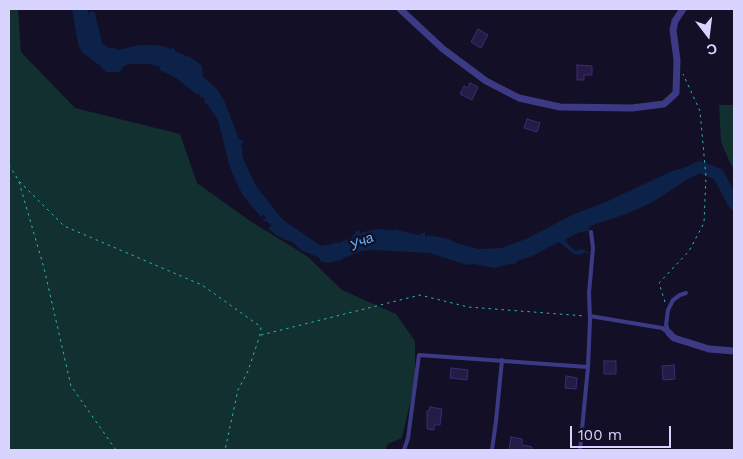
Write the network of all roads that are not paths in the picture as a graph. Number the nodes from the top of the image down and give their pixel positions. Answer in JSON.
{"nodes":[{"id":1,"x":400,"y":9,"type":"edge"},
{"id":2,"x":683,"y":9,"type":"edge"},
{"id":3,"x":592,"y":232,"type":"dead end"},
{"id":4,"x":686,"y":293,"type":"dead end"},
{"id":5,"x":590,"y":316,"type":"junction"},
{"id":6,"x":669,"y":333,"type":"junction"},
{"id":7,"x":734,"y":351,"type":"edge"},
{"id":8,"x":502,"y":360,"type":"junction"},
{"id":9,"x":588,"y":367,"type":"junction"},
{"id":10,"x":404,"y":450,"type":"edge"},
{"id":11,"x":492,"y":450,"type":"edge"},
{"id":12,"x":580,"y":450,"type":"edge"}],
"edges":[{"from":1,"to":2,"type":"street"},
{"from":3,"to":5,"type":"lane"},
{"from":4,"to":6,"type":"lane"},
{"from":5,"to":6,"type":"lane"},
{"from":5,"to":9,"type":"lane"},
{"from":6,"to":7,"type":"street"},
{"from":8,"to":9,"type":"lane"},
{"from":8,"to":10,"type":"lane"},
{"from":8,"to":11,"type":"lane"},
{"from":9,"to":12,"type":"lane"}]}
